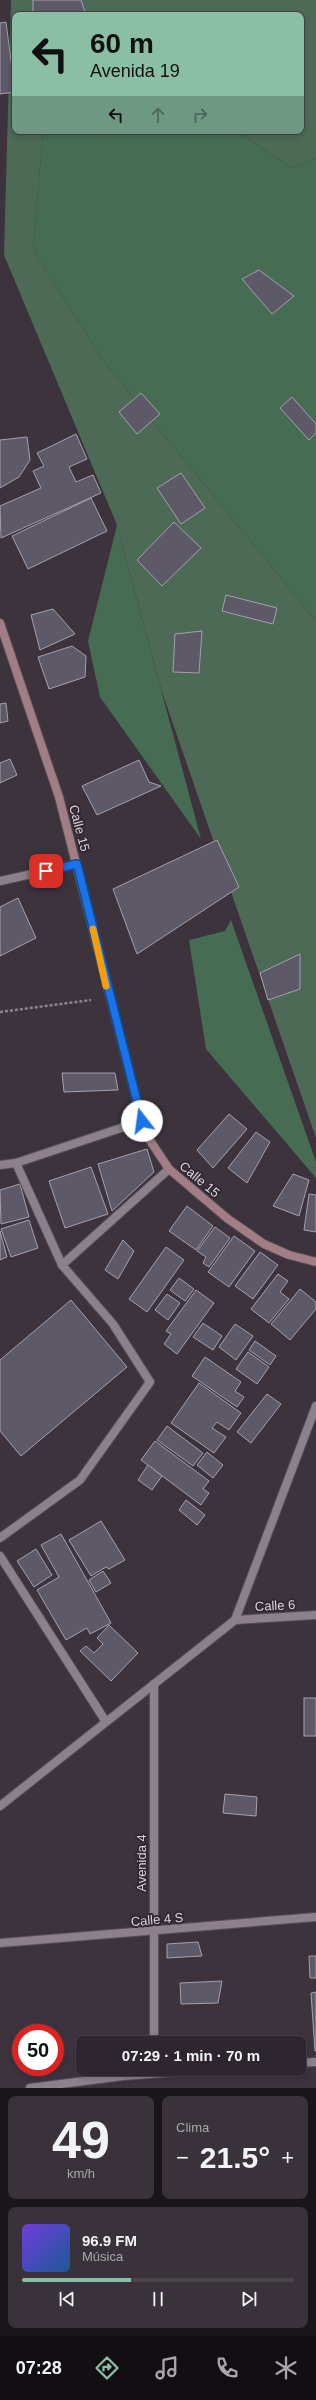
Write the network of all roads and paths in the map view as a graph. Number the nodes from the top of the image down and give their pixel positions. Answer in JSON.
{"nodes":[{"id":1,"x":0,"y":623,"type":"edge"},
{"id":2,"x":77,"y":864,"type":"junction"},
{"id":3,"x":0,"y":882,"type":"edge"},
{"id":4,"x":109,"y":997,"type":"junction"},
{"id":5,"x":0,"y":1012,"type":"edge"},
{"id":6,"x":142,"y":1121,"type":"junction"},
{"id":7,"x":16,"y":1163,"type":"junction"},
{"id":8,"x":0,"y":1165,"type":"edge"},
{"id":9,"x":169,"y":1169,"type":"junction"},
{"id":10,"x":316,"y":1262,"type":"edge"},
{"id":11,"x":62,"y":1265,"type":"junction"},
{"id":12,"x":316,"y":1406,"type":"edge"},
{"id":13,"x":0,"y":1538,"type":"edge"},
{"id":14,"x":0,"y":1556,"type":"edge"},
{"id":15,"x":316,"y":1615,"type":"edge"},
{"id":16,"x":235,"y":1620,"type":"junction"},
{"id":17,"x":154,"y":1684,"type":"junction"},
{"id":18,"x":106,"y":1722,"type":"junction"},
{"id":19,"x":0,"y":1806,"type":"edge"},
{"id":20,"x":316,"y":1917,"type":"edge"},
{"id":21,"x":153,"y":1932,"type":"junction"},
{"id":22,"x":0,"y":1943,"type":"edge"},
{"id":23,"x":154,"y":2036,"type":"edge"},
{"id":24,"x":316,"y":2062,"type":"edge"},
{"id":25,"x":306,"y":2063,"type":"edge"},
{"id":26,"x":118,"y":2076,"type":"edge"},
{"id":27,"x":30,"y":2088,"type":"edge"}],
"edges":[{"from":1,"to":2,"type":"main road","name":"Calle 15"},
{"from":2,"to":3,"type":"street"},
{"from":2,"to":4,"type":"main road","name":"Calle 15"},
{"from":4,"to":5,"type":"path"},
{"from":4,"to":6,"type":"main road","name":"Calle 15"},
{"from":6,"to":7,"type":"street"},
{"from":6,"to":9,"type":"main road","name":"Calle 15"},
{"from":7,"to":8,"type":"street"},
{"from":7,"to":11,"type":"street"},
{"from":9,"to":10,"type":"main road","name":"Calle 15"},
{"from":9,"to":11,"type":"street"},
{"from":11,"to":13,"type":"street"},
{"from":12,"to":16,"type":"street"},
{"from":14,"to":18,"type":"street"},
{"from":15,"to":16,"type":"street","name":"Calle 6"},
{"from":16,"to":17,"type":"street"},
{"from":17,"to":18,"type":"street"},
{"from":17,"to":21,"type":"street","name":"Avenida 4"},
{"from":18,"to":19,"type":"street"},
{"from":20,"to":21,"type":"street","name":"Calle 4 S"},
{"from":21,"to":22,"type":"street","name":"Calle 4 S"},
{"from":21,"to":23,"type":"street","name":"Avenida 4"},
{"from":24,"to":25,"type":"street"},
{"from":26,"to":27,"type":"street"}]}
